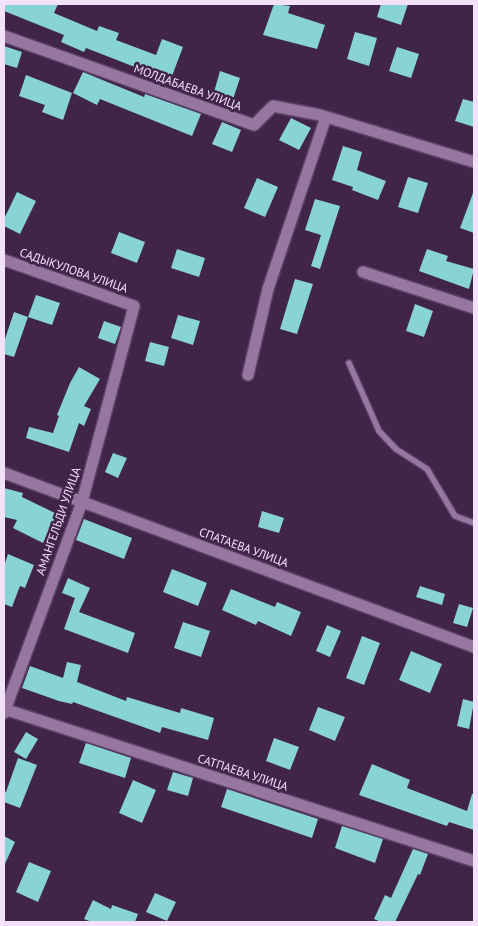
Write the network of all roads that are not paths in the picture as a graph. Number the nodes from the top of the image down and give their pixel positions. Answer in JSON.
{"nodes":[{"id":1,"x":4,"y":36,"type":"edge"},
{"id":2,"x":326,"y":117,"type":"junction"},
{"id":3,"x":474,"y":162,"type":"edge"},
{"id":4,"x":4,"y":260,"type":"edge"},
{"id":5,"x":363,"y":272,"type":"dead end"},
{"id":6,"x":134,"y":306,"type":"joint"},
{"id":7,"x":474,"y":308,"type":"edge"},
{"id":8,"x":349,"y":363,"type":"dead end"},
{"id":9,"x":248,"y":375,"type":"dead end"},
{"id":10,"x":4,"y":473,"type":"edge"},
{"id":11,"x":82,"y":502,"type":"junction"},
{"id":12,"x":474,"y":523,"type":"edge"},
{"id":13,"x":474,"y":647,"type":"edge"},
{"id":14,"x":4,"y":710,"type":"edge"},
{"id":15,"x":474,"y":861,"type":"edge"}],
"edges":[{"from":1,"to":2,"type":"street","name":"МОЛДАБАЕВА УЛИЦА"},
{"from":2,"to":3,"type":"street","name":"МОЛДАБАЕВА УЛИЦА"},
{"from":2,"to":9,"type":"street"},
{"from":4,"to":6,"type":"street","name":"САДЫКУЛОВА УЛИЦА"},
{"from":5,"to":7,"type":"street"},
{"from":6,"to":11,"type":"street","name":"АМАНГЕЛЬДИ УЛИЦА"},
{"from":8,"to":12,"type":"lane"},
{"from":10,"to":11,"type":"street","name":"СПАТАЕВА УЛИЦА"},
{"from":11,"to":13,"type":"street","name":"СПАТАЕВА УЛИЦА"},
{"from":11,"to":14,"type":"street","name":"АМАНГЕЛЬДИ УЛИЦА"},
{"from":14,"to":15,"type":"street","name":"САТПАЕВА УЛИЦА"}]}
